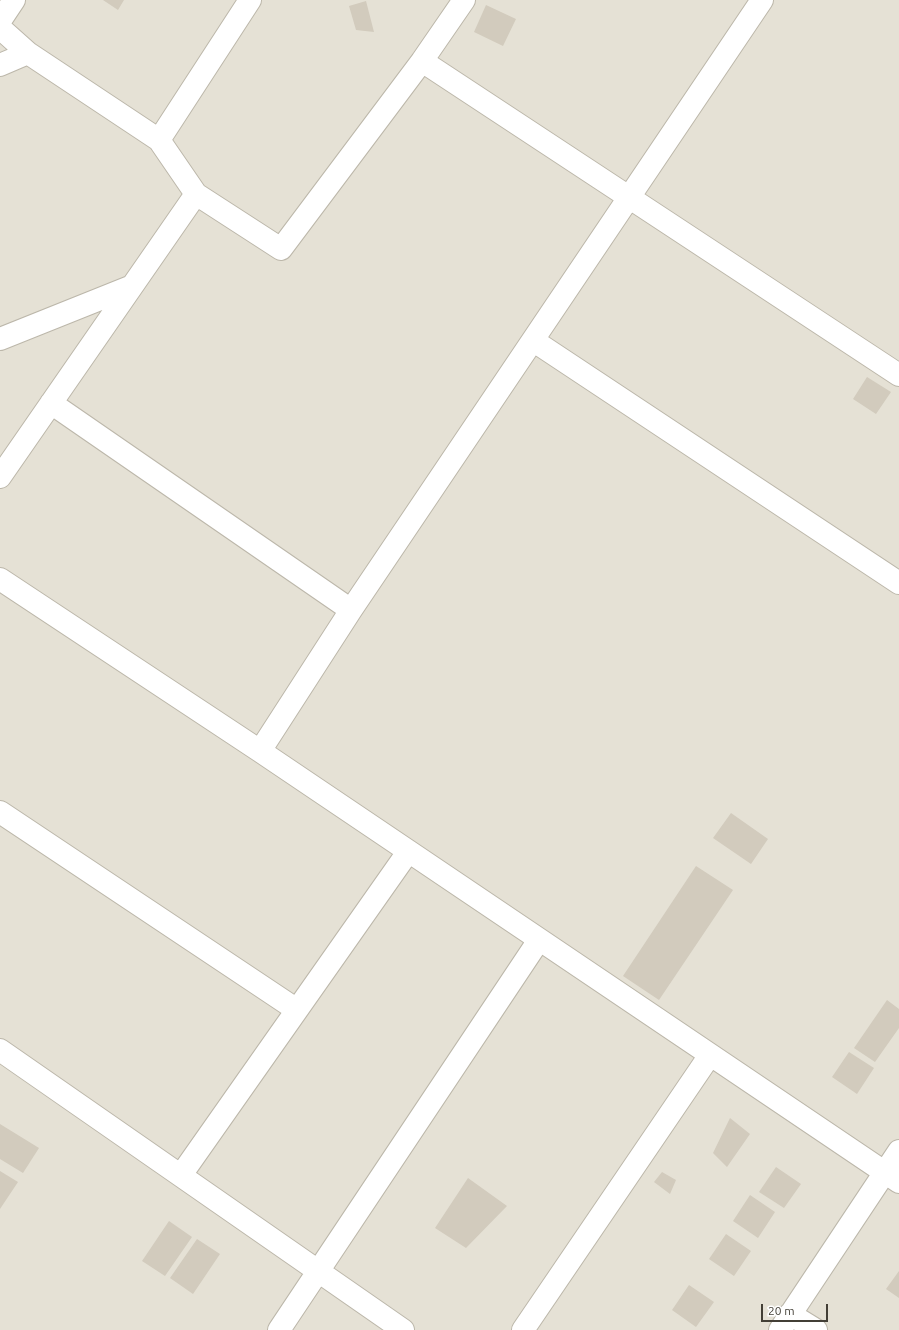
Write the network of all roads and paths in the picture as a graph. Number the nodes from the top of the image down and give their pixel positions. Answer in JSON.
{"nodes":[{"id":1,"x":14,"y":0,"type":"edge"},
{"id":2,"x":250,"y":0,"type":"edge"},
{"id":3,"x":464,"y":0,"type":"edge"},
{"id":4,"x":762,"y":0,"type":"edge"},
{"id":5,"x":0,"y":22,"type":"edge"},
{"id":6,"x":0,"y":28,"type":"edge"},
{"id":7,"x":28,"y":53,"type":"junction"},
{"id":8,"x":422,"y":61,"type":"junction"},
{"id":9,"x":0,"y":65,"type":"edge"},
{"id":10,"x":158,"y":140,"type":"junction"},
{"id":11,"x":196,"y":194,"type":"junction"},
{"id":12,"x":630,"y":198,"type":"junction"},
{"id":13,"x":130,"y":287,"type":"junction"},
{"id":14,"x":0,"y":339,"type":"edge"},
{"id":15,"x":534,"y":341,"type":"junction"},
{"id":16,"x":899,"y":375,"type":"edge"},
{"id":17,"x":51,"y":403,"type":"junction"},
{"id":18,"x":0,"y":477,"type":"edge"},
{"id":19,"x":0,"y":579,"type":"edge"},
{"id":20,"x":899,"y":584,"type":"edge"},
{"id":21,"x":351,"y":610,"type":"junction"},
{"id":22,"x":260,"y":752,"type":"junction"},
{"id":23,"x":0,"y":812,"type":"edge"},
{"id":24,"x":408,"y":852,"type":"junction"},
{"id":25,"x":539,"y":940,"type":"junction"},
{"id":26,"x":297,"y":1010,"type":"junction"},
{"id":27,"x":0,"y":1050,"type":"edge"},
{"id":28,"x":710,"y":1055,"type":"junction"},
{"id":29,"x":899,"y":1151,"type":"edge"},
{"id":30,"x":181,"y":1175,"type":"junction"},
{"id":31,"x":892,"y":1177,"type":"edge"},
{"id":32,"x":318,"y":1271,"type":"junction"},
{"id":33,"x":785,"y":1322,"type":"edge"},
{"id":34,"x":279,"y":1330,"type":"edge"},
{"id":35,"x":404,"y":1330,"type":"edge"},
{"id":36,"x":523,"y":1330,"type":"edge"},
{"id":37,"x":816,"y":1330,"type":"edge"}],
"edges":[{"from":1,"to":5,"type":"street"},
{"from":2,"to":10,"type":"street"},
{"from":3,"to":8,"type":"street"},
{"from":4,"to":12,"type":"street"},
{"from":6,"to":7,"type":"street"},
{"from":7,"to":9,"type":"street"},
{"from":7,"to":10,"type":"street"},
{"from":8,"to":11,"type":"street"},
{"from":8,"to":12,"type":"street"},
{"from":10,"to":11,"type":"street"},
{"from":11,"to":13,"type":"street"},
{"from":12,"to":15,"type":"street"},
{"from":12,"to":16,"type":"street"},
{"from":13,"to":14,"type":"street"},
{"from":13,"to":17,"type":"street"},
{"from":15,"to":20,"type":"street"},
{"from":15,"to":21,"type":"street"},
{"from":17,"to":18,"type":"street"},
{"from":17,"to":21,"type":"street"},
{"from":19,"to":22,"type":"street"},
{"from":21,"to":22,"type":"street"},
{"from":22,"to":24,"type":"street"},
{"from":23,"to":26,"type":"street"},
{"from":24,"to":25,"type":"street"},
{"from":24,"to":26,"type":"street"},
{"from":25,"to":28,"type":"street"},
{"from":25,"to":32,"type":"street"},
{"from":26,"to":30,"type":"street"},
{"from":27,"to":30,"type":"street"},
{"from":28,"to":31,"type":"street"},
{"from":28,"to":36,"type":"street"},
{"from":29,"to":31,"type":"street"},
{"from":30,"to":32,"type":"street"},
{"from":31,"to":33,"type":"street"},
{"from":32,"to":34,"type":"street"},
{"from":32,"to":35,"type":"street"},
{"from":33,"to":37,"type":"street"}]}
